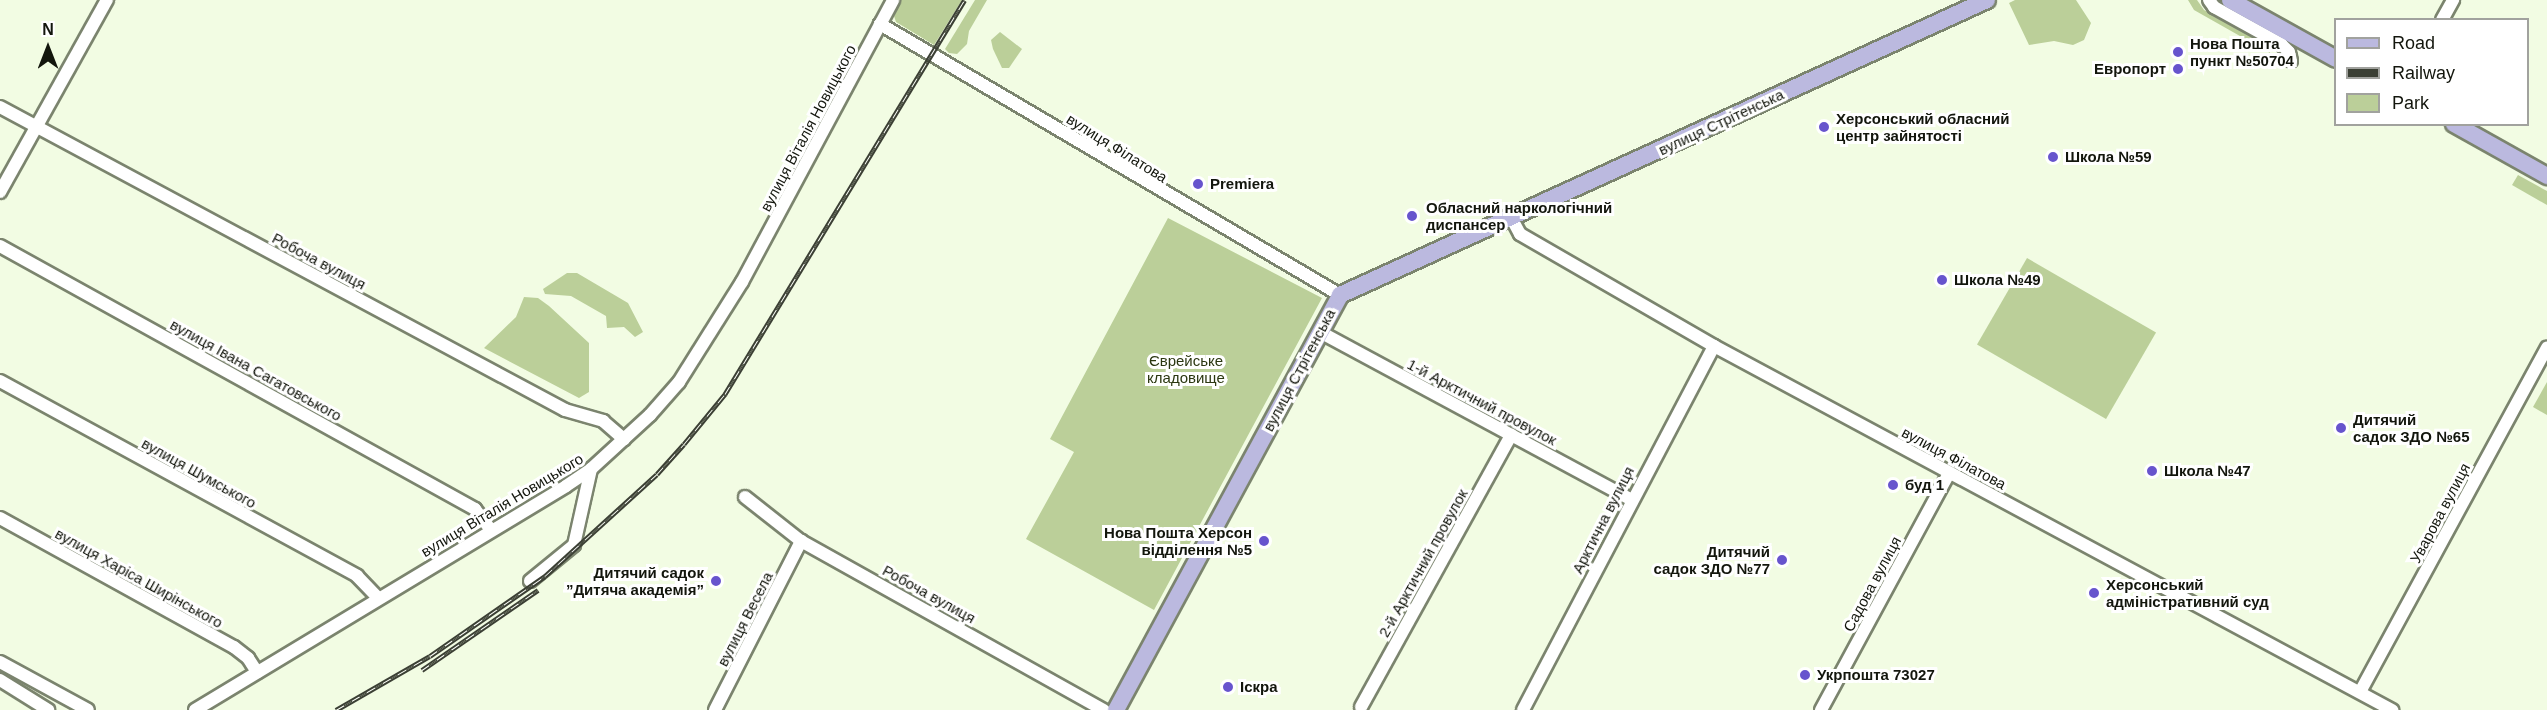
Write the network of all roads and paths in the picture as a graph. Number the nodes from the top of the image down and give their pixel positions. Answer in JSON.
{"nodes":[{"id":1,"x":107,"y":0,"type":"edge"},
{"id":2,"x":893,"y":0,"type":"edge"},
{"id":3,"x":1960,"y":0,"type":"edge"},
{"id":4,"x":1987,"y":0,"type":"edge"},
{"id":5,"x":2209,"y":0,"type":"edge"},
{"id":6,"x":2230,"y":0,"type":"edge"},
{"id":7,"x":2453,"y":0,"type":"edge"},
{"id":8,"x":2443,"y":18,"type":"edge"},
{"id":9,"x":1941,"y":22,"type":"junction"},
{"id":10,"x":880,"y":24,"type":"junction"},
{"id":11,"x":2334,"y":58,"type":"edge"},
{"id":12,"x":2291,"y":61,"type":"dead end"},
{"id":13,"x":0,"y":107,"type":"edge"},
{"id":14,"x":37,"y":126,"type":"junction"},
{"id":15,"x":2458,"y":126,"type":"edge"},
{"id":16,"x":2547,"y":176,"type":"edge"},
{"id":17,"x":0,"y":192,"type":"edge"},
{"id":18,"x":1512,"y":219,"type":"junction"},
{"id":19,"x":0,"y":246,"type":"edge"},
{"id":20,"x":1340,"y":295,"type":"junction"},
{"id":21,"x":1320,"y":332,"type":"junction"},
{"id":22,"x":1713,"y":346,"type":"junction"},
{"id":23,"x":2547,"y":348,"type":"edge"},
{"id":24,"x":0,"y":381,"type":"edge"},
{"id":25,"x":1510,"y":435,"type":"junction"},
{"id":26,"x":624,"y":439,"type":"junction"},
{"id":27,"x":591,"y":470,"type":"junction"},
{"id":28,"x":1949,"y":472,"type":"junction"},
{"id":29,"x":745,"y":497,"type":"dead end"},
{"id":30,"x":1630,"y":499,"type":"junction"},
{"id":31,"x":0,"y":518,"type":"edge"},
{"id":32,"x":490,"y":529,"type":"junction"},
{"id":33,"x":801,"y":541,"type":"junction"},
{"id":34,"x":530,"y":580,"type":"dead end"},
{"id":35,"x":378,"y":598,"type":"junction"},
{"id":36,"x":0,"y":662,"type":"edge"},
{"id":37,"x":257,"y":672,"type":"junction"},
{"id":38,"x":0,"y":680,"type":"edge"},
{"id":39,"x":2360,"y":692,"type":"junction"},
{"id":40,"x":1361,"y":706,"type":"dead end"},
{"id":41,"x":48,"y":710,"type":"edge"},
{"id":42,"x":88,"y":710,"type":"edge"},
{"id":43,"x":195,"y":710,"type":"edge"},
{"id":44,"x":715,"y":710,"type":"edge"},
{"id":45,"x":1104,"y":710,"type":"edge"},
{"id":46,"x":1116,"y":710,"type":"edge"},
{"id":47,"x":1523,"y":710,"type":"edge"},
{"id":48,"x":1821,"y":710,"type":"edge"},
{"id":49,"x":2392,"y":710,"type":"edge"}],
"edges":[{"from":1,"to":14,"type":"street"},
{"from":2,"to":10,"type":"street","name":"вулиця Віталія Новицького"},
{"from":3,"to":9,"type":"main road","name":"вулиця Стрітенська"},
{"from":4,"to":9,"type":"main road","name":"вулиця Стрітенська"},
{"from":5,"to":12,"type":"street"},
{"from":6,"to":11,"type":"main road"},
{"from":7,"to":8,"type":"street"},
{"from":9,"to":18,"type":"main road","name":"вулиця Стрітенська"},
{"from":10,"to":20,"type":"street","name":"вулиця Філатова"},
{"from":10,"to":26,"type":"street","name":"вулиця Віталія Новицького"},
{"from":13,"to":14,"type":"street","name":"Робоча вулиця"},
{"from":14,"to":17,"type":"street"},
{"from":14,"to":26,"type":"street","name":"Робоча вулиця"},
{"from":15,"to":16,"type":"main road"},
{"from":18,"to":20,"type":"main road","name":"вулиця Стрітенська"},
{"from":18,"to":22,"type":"street","name":"вулиця Філатова"},
{"from":19,"to":32,"type":"street","name":"вулиця Івана Сагатовського"},
{"from":20,"to":21,"type":"main road","name":"вулиця Стрітенська"},
{"from":21,"to":25,"type":"street","name":"1-й Арктичний провулок"},
{"from":21,"to":46,"type":"main road","name":"вулиця Стрітенська"},
{"from":22,"to":28,"type":"street","name":"вулиця Філатова"},
{"from":22,"to":30,"type":"street","name":"Арктична вулиця"},
{"from":23,"to":39,"type":"street","name":"Уварова вулиця"},
{"from":24,"to":35,"type":"street","name":"вулиця Шумського"},
{"from":25,"to":30,"type":"street","name":"1-й Арктичний провулок"},
{"from":25,"to":40,"type":"street","name":"2-й Арктичний провулок"},
{"from":26,"to":27,"type":"street","name":"вулиця Віталія Новицького"},
{"from":27,"to":32,"type":"street","name":"вулиця Віталія Новицького"},
{"from":27,"to":34,"type":"street"},
{"from":28,"to":39,"type":"street","name":"вулиця Філатова"},
{"from":28,"to":48,"type":"street","name":"Садова вулиця"},
{"from":29,"to":33,"type":"street","name":"Робоча вулиця"},
{"from":30,"to":47,"type":"street","name":"Арктична вулиця"},
{"from":31,"to":37,"type":"street","name":"вулиця Харіса Ширінського"},
{"from":32,"to":35,"type":"street","name":"вулиця Віталія Новицького"},
{"from":33,"to":44,"type":"street","name":"вулиця Весела"},
{"from":33,"to":45,"type":"street","name":"Робоча вулиця"},
{"from":35,"to":37,"type":"street","name":"вулиця Віталія Новицького"},
{"from":36,"to":42,"type":"street"},
{"from":37,"to":43,"type":"street","name":"вулиця Віталія Новицького"},
{"from":38,"to":41,"type":"street"},
{"from":39,"to":49,"type":"street","name":"вулиця Філатова"}]}
